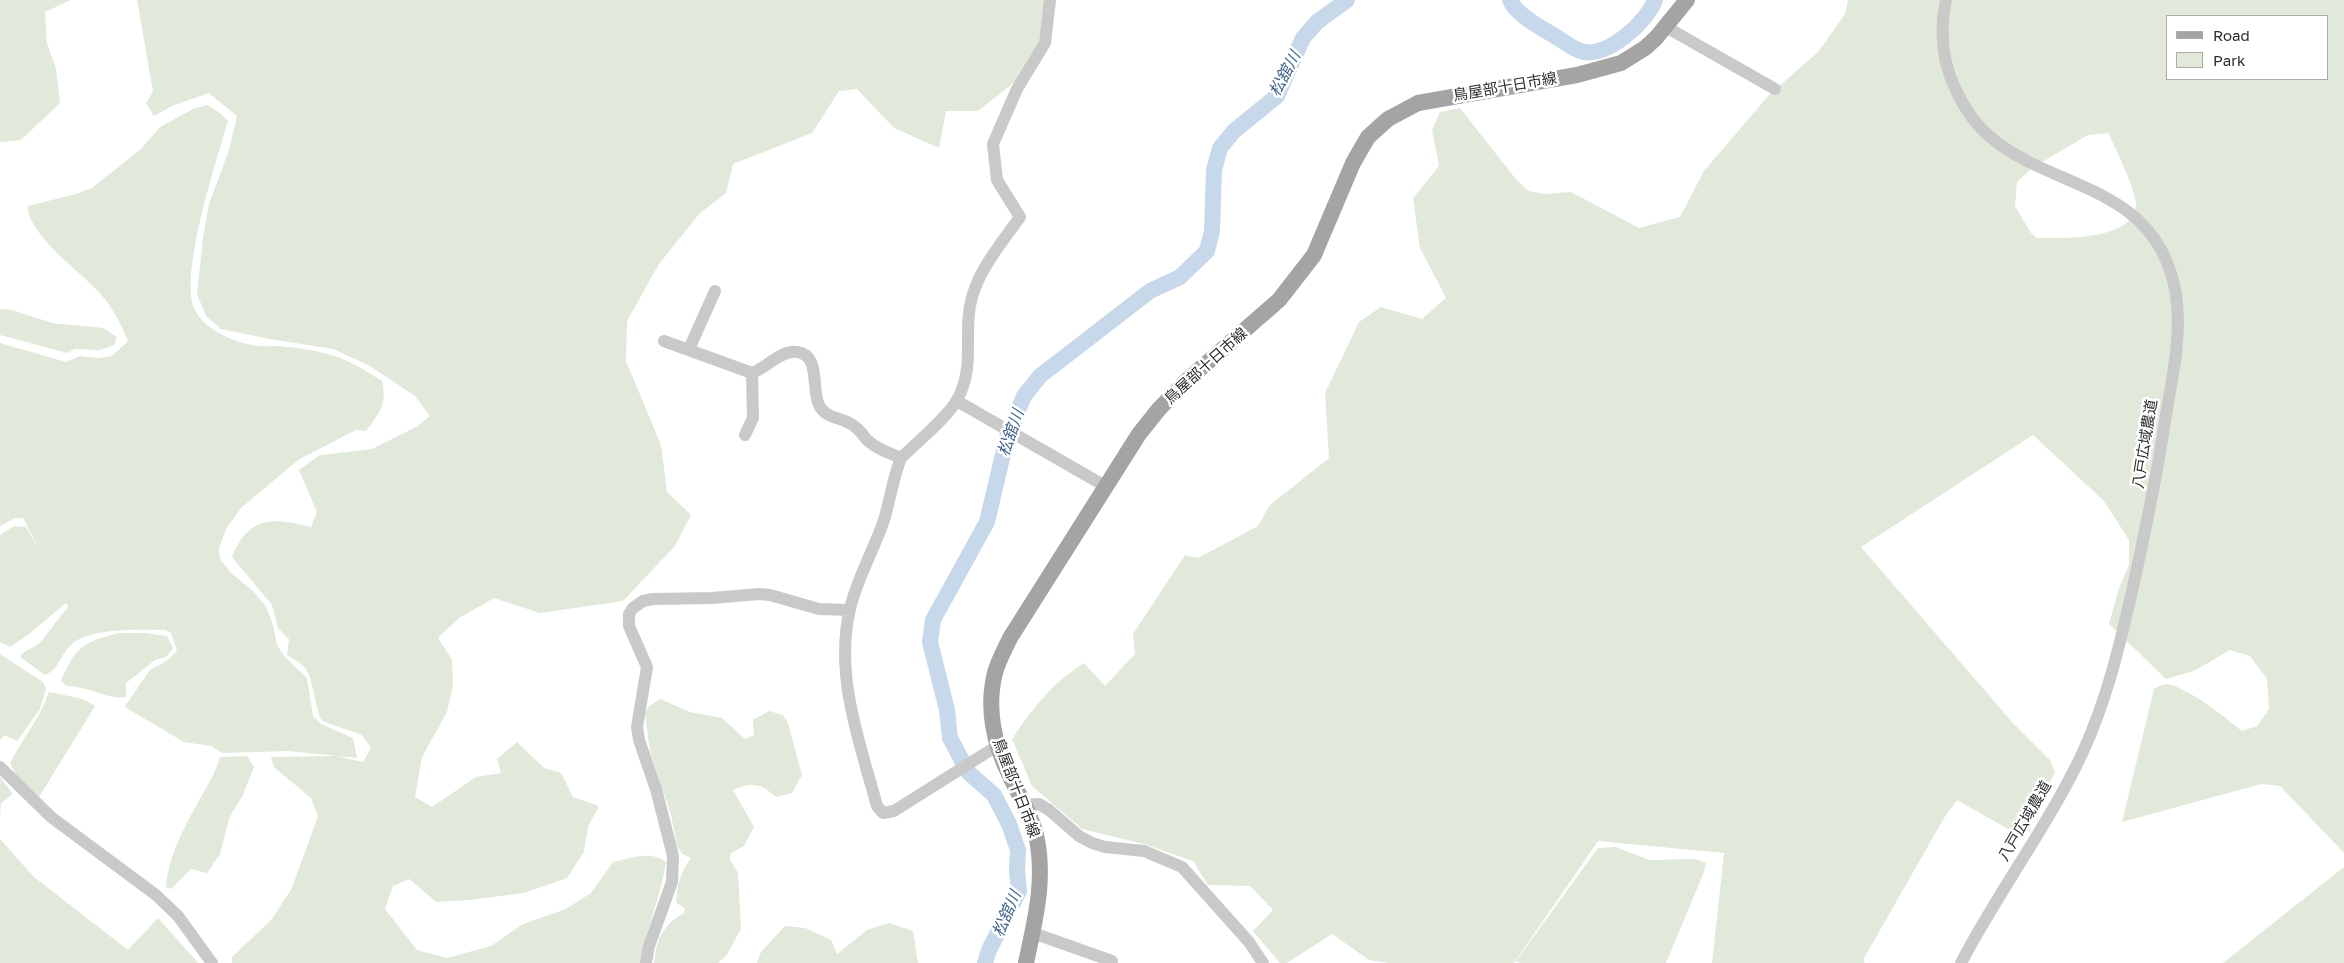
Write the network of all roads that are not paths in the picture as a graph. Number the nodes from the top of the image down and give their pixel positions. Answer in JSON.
{"nodes":[{"id":1,"x":1050,"y":0,"type":"edge"},
{"id":2,"x":1687,"y":0,"type":"edge"},
{"id":3,"x":1946,"y":0,"type":"edge"},
{"id":4,"x":1666,"y":27,"type":"junction"},
{"id":5,"x":1775,"y":90,"type":"dead end"},
{"id":6,"x":715,"y":291,"type":"dead end"},
{"id":7,"x":664,"y":342,"type":"dead end"},
{"id":8,"x":688,"y":349,"type":"junction"},
{"id":9,"x":752,"y":373,"type":"junction"},
{"id":10,"x":957,"y":401,"type":"junction"},
{"id":11,"x":745,"y":435,"type":"dead end"},
{"id":12,"x":901,"y":458,"type":"junction"},
{"id":13,"x":1105,"y":486,"type":"junction"},
{"id":14,"x":850,"y":610,"type":"junction"},
{"id":15,"x":997,"y":746,"type":"junction"},
{"id":16,"x":0,"y":767,"type":"edge"},
{"id":17,"x":1025,"y":805,"type":"junction"},
{"id":18,"x":1033,"y":933,"type":"junction"},
{"id":19,"x":212,"y":963,"type":"edge"},
{"id":20,"x":646,"y":963,"type":"edge"},
{"id":21,"x":1026,"y":963,"type":"edge"},
{"id":22,"x":1111,"y":963,"type":"edge"},
{"id":23,"x":1263,"y":963,"type":"edge"},
{"id":24,"x":1961,"y":963,"type":"edge"}],
"edges":[{"from":1,"to":10,"type":"street"},
{"from":2,"to":4,"type":"main road","name":"鳥屋部十日市線"},
{"from":3,"to":24,"type":"street","name":"八戸広域農道"},
{"from":4,"to":5,"type":"street"},
{"from":4,"to":13,"type":"main road","name":"鳥屋部十日市線"},
{"from":6,"to":8,"type":"street"},
{"from":7,"to":8,"type":"street"},
{"from":8,"to":9,"type":"street"},
{"from":9,"to":11,"type":"street"},
{"from":9,"to":12,"type":"street"},
{"from":10,"to":12,"type":"street"},
{"from":10,"to":13,"type":"street"},
{"from":12,"to":14,"type":"street"},
{"from":13,"to":15,"type":"main road","name":"鳥屋部十日市線"},
{"from":14,"to":15,"type":"street"},
{"from":14,"to":20,"type":"street"},
{"from":15,"to":17,"type":"main road","name":"鳥屋部十日市線"},
{"from":16,"to":19,"type":"street"},
{"from":17,"to":18,"type":"main road","name":"鳥屋部十日市線"},
{"from":17,"to":23,"type":"street"},
{"from":18,"to":21,"type":"main road","name":"鳥屋部十日市線"},
{"from":18,"to":22,"type":"street"}]}
